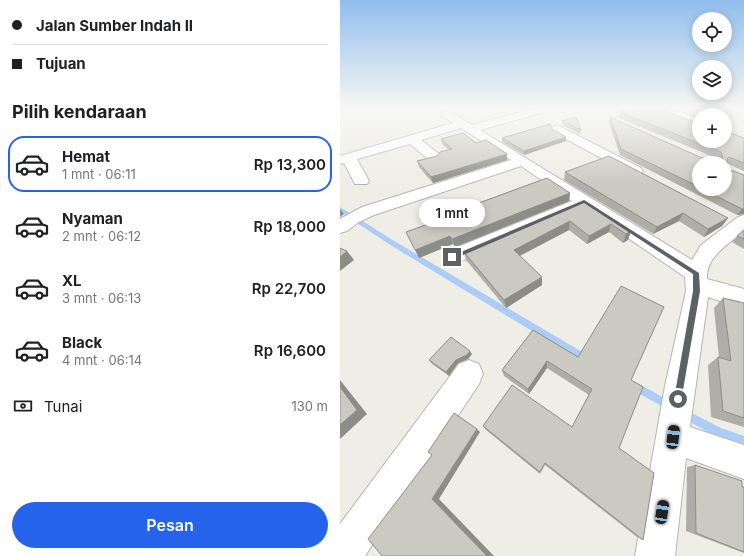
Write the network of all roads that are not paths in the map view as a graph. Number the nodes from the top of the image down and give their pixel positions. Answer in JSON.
{"nodes":[{"id":1,"x":439,"y":133,"type":"edge"},
{"id":2,"x":476,"y":133,"type":"edge"},
{"id":3,"x":564,"y":133,"type":"edge"},
{"id":4,"x":412,"y":139,"type":"junction"},
{"id":5,"x":434,"y":157,"type":"edge"},
{"id":6,"x":344,"y":159,"type":"edge"},
{"id":7,"x":523,"y":161,"type":"junction"},
{"id":8,"x":647,"y":177,"type":"edge"},
{"id":9,"x":361,"y":181,"type":"dead end"},
{"id":10,"x":584,"y":202,"type":"junction"},
{"id":11,"x":350,"y":221,"type":"edge"},
{"id":12,"x":735,"y":221,"type":"edge"},
{"id":13,"x":452,"y":257,"type":"dead end"},
{"id":14,"x":696,"y":279,"type":"junction"},
{"id":15,"x":744,"y":299,"type":"edge"},
{"id":16,"x":469,"y":374,"type":"dead end"},
{"id":17,"x":673,"y":437,"type":"junction"},
{"id":18,"x":744,"y":462,"type":"edge"},
{"id":19,"x":341,"y":556,"type":"edge"},
{"id":20,"x":655,"y":556,"type":"edge"}],
"edges":[{"from":1,"to":4,"type":"street"},
{"from":2,"to":7,"type":"street"},
{"from":3,"to":8,"type":"street"},
{"from":4,"to":5,"type":"street"},
{"from":4,"to":6,"type":"street"},
{"from":6,"to":9,"type":"street"},
{"from":7,"to":10,"type":"street"},
{"from":7,"to":11,"type":"street"},
{"from":10,"to":13,"type":"street"},
{"from":10,"to":14,"type":"street"},
{"from":12,"to":14,"type":"street"},
{"from":14,"to":15,"type":"street"},
{"from":14,"to":17,"type":"street"},
{"from":16,"to":19,"type":"street"},
{"from":17,"to":18,"type":"street"},
{"from":17,"to":20,"type":"street"}]}
